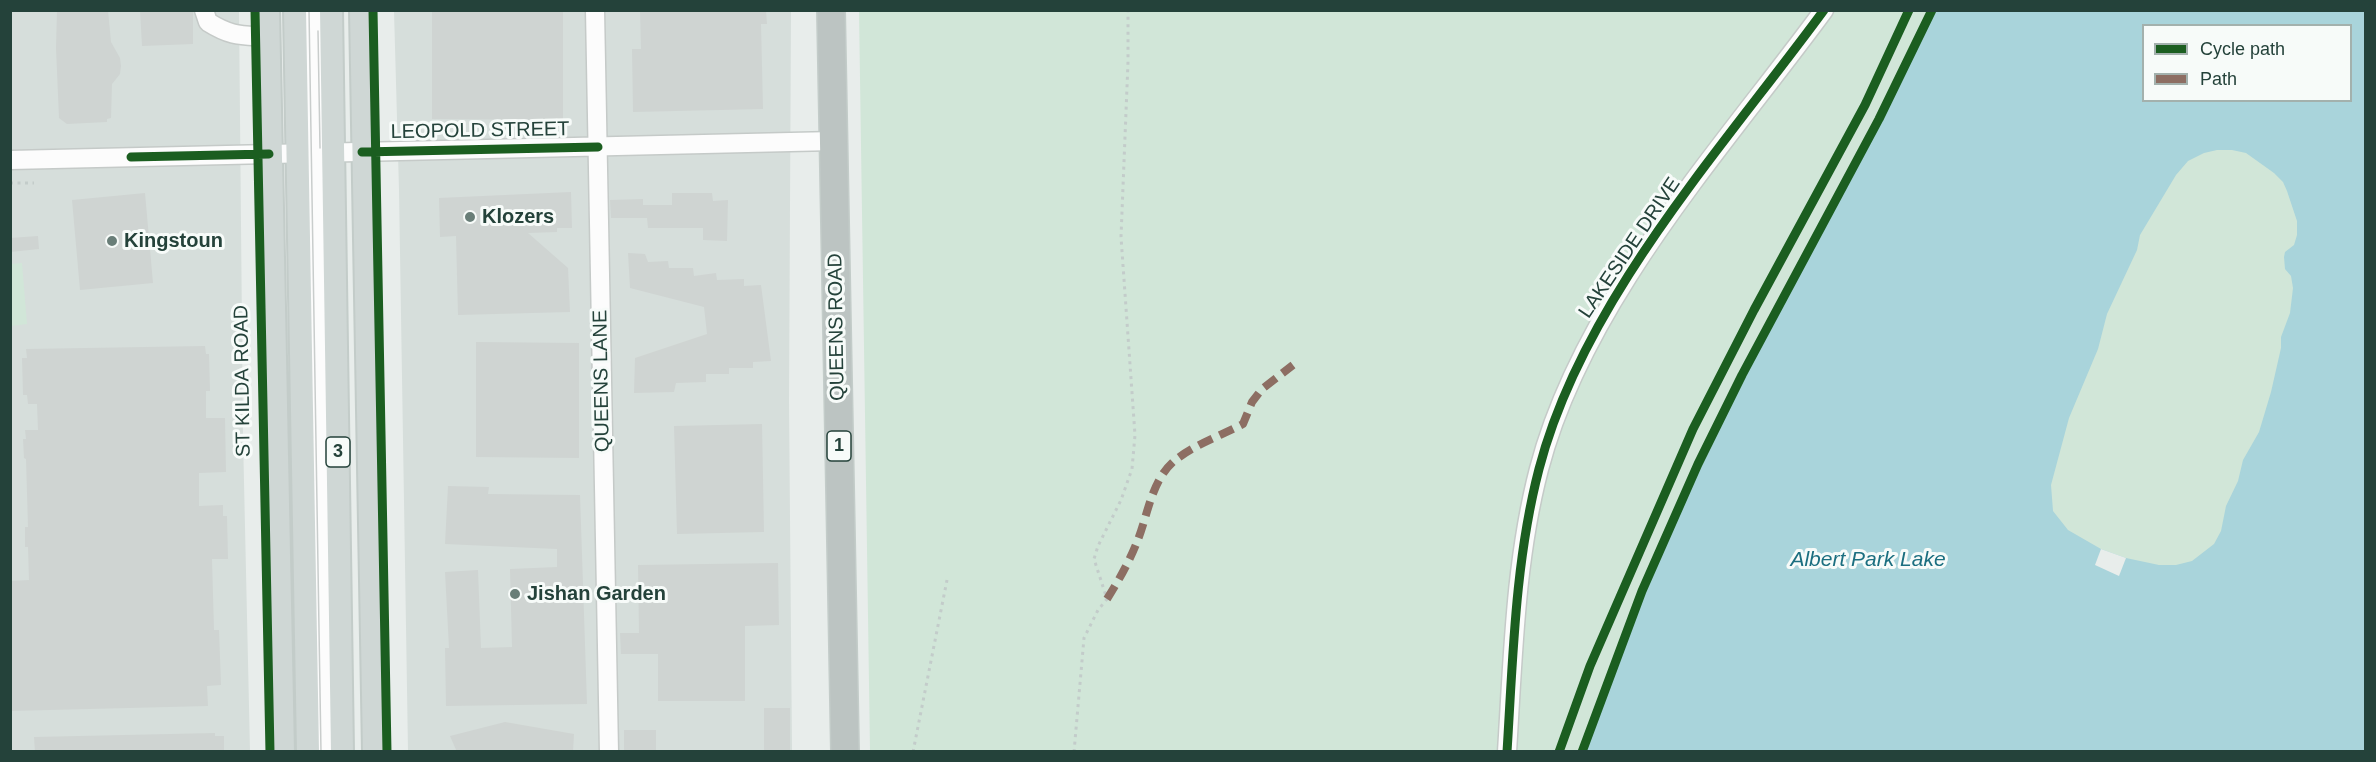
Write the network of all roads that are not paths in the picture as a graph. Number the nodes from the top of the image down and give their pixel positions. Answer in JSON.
{"nodes":[{"id":1,"x":204,"y":10,"type":"edge"},
{"id":2,"x":267,"y":10,"type":"edge"},
{"id":3,"x":295,"y":10,"type":"edge"},
{"id":4,"x":314,"y":10,"type":"edge"},
{"id":5,"x":331,"y":10,"type":"edge"},
{"id":6,"x":361,"y":10,"type":"edge"},
{"id":7,"x":595,"y":10,"type":"edge"},
{"id":8,"x":831,"y":10,"type":"edge"},
{"id":9,"x":1824,"y":10,"type":"edge"},
{"id":10,"x":268,"y":37,"type":"junction"},
{"id":11,"x":834,"y":141,"type":"junction"},
{"id":12,"x":598,"y":147,"type":"junction"},
{"id":13,"x":362,"y":152,"type":"junction"},
{"id":14,"x":316,"y":153,"type":"junction"},
{"id":15,"x":269,"y":154,"type":"junction"},
{"id":16,"x":10,"y":160,"type":"edge"},
{"id":17,"x":274,"y":341,"type":"junction"},
{"id":18,"x":301,"y":341,"type":"junction"},
{"id":19,"x":283,"y":752,"type":"edge"},
{"id":20,"x":309,"y":752,"type":"edge"},
{"id":21,"x":326,"y":752,"type":"edge"},
{"id":22,"x":342,"y":752,"type":"edge"},
{"id":23,"x":374,"y":752,"type":"edge"},
{"id":24,"x":609,"y":752,"type":"edge"},
{"id":25,"x":845,"y":752,"type":"edge"},
{"id":26,"x":1507,"y":752,"type":"edge"}],
"edges":[{"from":1,"to":10,"type":"street"},
{"from":2,"to":10,"type":"main road","name":"ST KILDA ROAD"},
{"from":3,"to":14,"type":"main road","number":"3"},
{"from":4,"to":14,"type":"street"},
{"from":5,"to":14,"type":"main road","number":"3"},
{"from":6,"to":13,"type":"main road"},
{"from":7,"to":12,"type":"street","name":"QUEENS LANE"},
{"from":8,"to":11,"type":"highway","name":"QUEENS ROAD","number":"1"},
{"from":9,"to":26,"type":"street","name":"LAKESIDE DRIVE"},
{"from":10,"to":15,"type":"main road","name":"ST KILDA ROAD"},
{"from":11,"to":12,"type":"street","name":"LEOPOLD STREET"},
{"from":11,"to":25,"type":"highway","name":"QUEENS ROAD","number":"1"},
{"from":12,"to":13,"type":"street","name":"LEOPOLD STREET"},
{"from":12,"to":24,"type":"street","name":"QUEENS LANE"},
{"from":13,"to":14,"type":"street","name":"LEOPOLD STREET"},
{"from":13,"to":23,"type":"main road"},
{"from":14,"to":15,"type":"street","name":"LEOPOLD STREET"},
{"from":14,"to":18,"type":"main road","number":"3"},
{"from":14,"to":21,"type":"street"},
{"from":14,"to":22,"type":"main road","number":"3"},
{"from":15,"to":16,"type":"street","name":"LEOPOLD STREET"},
{"from":15,"to":17,"type":"main road","name":"ST KILDA ROAD"},
{"from":17,"to":18,"type":"street"},
{"from":17,"to":19,"type":"main road","name":"ST KILDA ROAD"},
{"from":18,"to":20,"type":"main road","number":"3"}]}
